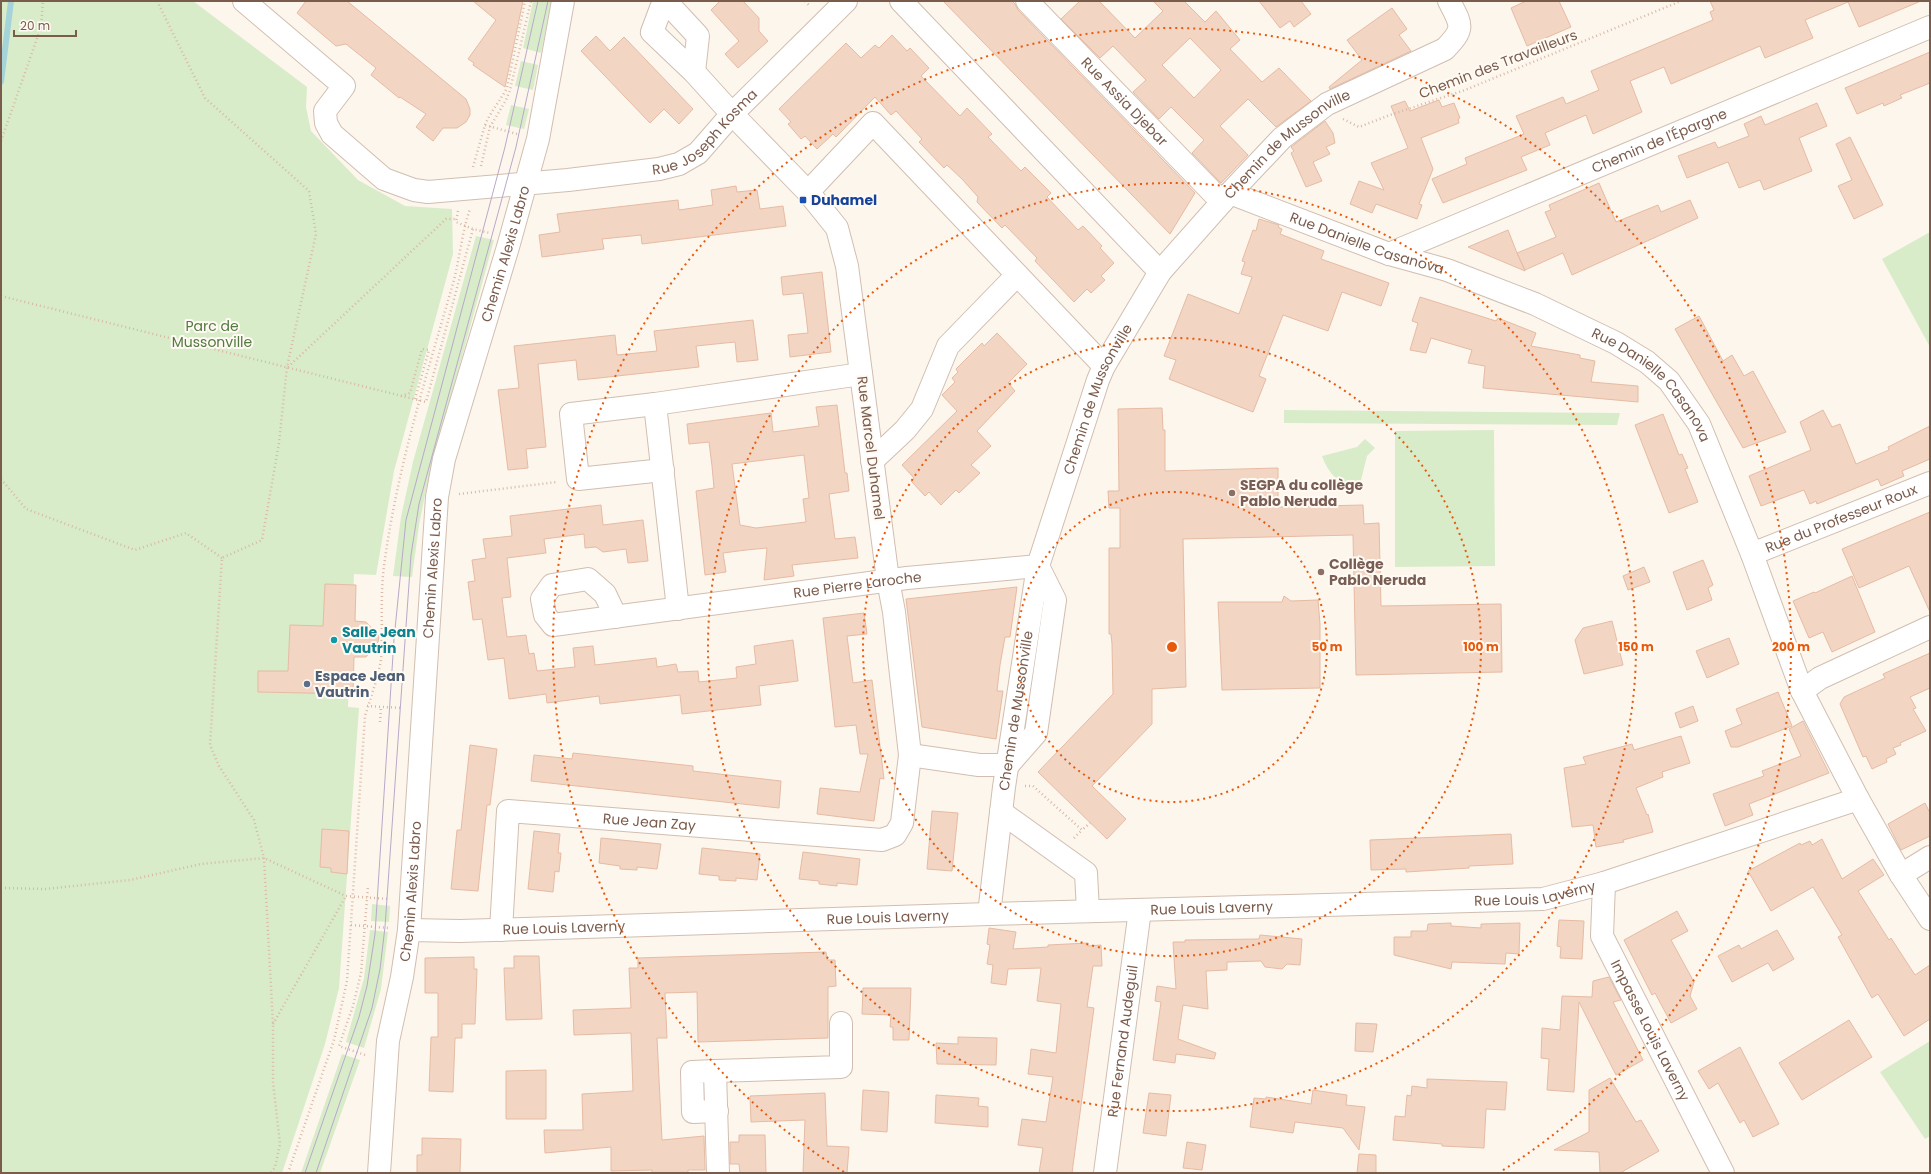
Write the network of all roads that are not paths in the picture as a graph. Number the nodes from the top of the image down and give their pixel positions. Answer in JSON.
{"nodes":[{"id":1,"x":244,"y":1,"type":"edge"},
{"id":2,"x":563,"y":1,"type":"edge"},
{"id":3,"x":846,"y":1,"type":"edge"},
{"id":4,"x":901,"y":1,"type":"edge"},
{"id":5,"x":1027,"y":1,"type":"edge"},
{"id":6,"x":1449,"y":1,"type":"edge"},
{"id":7,"x":1930,"y":27,"type":"edge"},
{"id":8,"x":694,"y":72,"type":"dead end"},
{"id":9,"x":732,"y":114,"type":"junction"},
{"id":10,"x":525,"y":183,"type":"junction"},
{"id":11,"x":808,"y":192,"type":"junction"},
{"id":12,"x":1226,"y":197,"type":"junction"},
{"id":13,"x":1389,"y":254,"type":"junction"},
{"id":14,"x":1160,"y":272,"type":"junction"},
{"id":15,"x":1017,"y":275,"type":"junction"},
{"id":16,"x":1104,"y":366,"type":"junction"},
{"id":17,"x":861,"y":374,"type":"junction"},
{"id":18,"x":655,"y":404,"type":"junction"},
{"id":19,"x":872,"y":461,"type":"junction"},
{"id":20,"x":663,"y":470,"type":"junction"},
{"id":21,"x":1930,"y":483,"type":"edge"},
{"id":22,"x":1752,"y":554,"type":"junction"},
{"id":23,"x":1038,"y":566,"type":"junction"},
{"id":24,"x":888,"y":580,"type":"junction"},
{"id":25,"x":678,"y":609,"type":"junction"},
{"id":26,"x":616,"y":617,"type":"dead end"},
{"id":27,"x":1930,"y":627,"type":"edge"},
{"id":28,"x":1802,"y":691,"type":"junction"},
{"id":29,"x":910,"y":755,"type":"junction"},
{"id":30,"x":1008,"y":765,"type":"junction"},
{"id":31,"x":1858,"y":799,"type":"junction"},
{"id":32,"x":1001,"y":812,"type":"junction"},
{"id":33,"x":902,"y":823,"type":"joint"},
{"id":34,"x":1930,"y":857,"type":"edge"},
{"id":35,"x":1901,"y":875,"type":"junction"},
{"id":36,"x":1604,"y":883,"type":"junction"},
{"id":37,"x":1140,"y":910,"type":"junction"},
{"id":38,"x":1088,"y":911,"type":"junction"},
{"id":39,"x":989,"y":914,"type":"junction"},
{"id":40,"x":1930,"y":919,"type":"edge"},
{"id":41,"x":409,"y":930,"type":"junction"},
{"id":42,"x":501,"y":930,"type":"junction"},
{"id":43,"x":841,"y":1024,"type":"dead end"},
{"id":44,"x":378,"y":1173,"type":"edge"},
{"id":45,"x":718,"y":1173,"type":"edge"},
{"id":46,"x":1105,"y":1173,"type":"edge"},
{"id":47,"x":1724,"y":1173,"type":"edge"}],
"edges":[{"from":1,"to":10,"type":"street","name":"Rue Joseph Kosma"},
{"from":2,"to":10,"type":"street","name":"Chemin Alexis Labro"},
{"from":3,"to":9,"type":"street","name":"Rue Joseph Kosma"},
{"from":4,"to":14,"type":"street"},
{"from":5,"to":12,"type":"street","name":"Rue Assia Djebar"},
{"from":6,"to":12,"type":"street","name":"Chemin de Mussonville"},
{"from":7,"to":13,"type":"street","name":"Chemin de l'Épargne"},
{"from":8,"to":9,"type":"street","name":"Rue Marcel Duhamel"},
{"from":9,"to":10,"type":"street","name":"Rue Joseph Kosma"},
{"from":9,"to":11,"type":"street","name":"Rue Marcel Duhamel"},
{"from":10,"to":41,"type":"street","name":"Chemin Alexis Labro"},
{"from":11,"to":15,"type":"street"},
{"from":11,"to":17,"type":"street","name":"Rue Marcel Duhamel"},
{"from":12,"to":13,"type":"street","name":"Rue Danielle Casanova"},
{"from":12,"to":14,"type":"street","name":"Chemin de Mussonville"},
{"from":13,"to":22,"type":"street","name":"Rue Danielle Casanova"},
{"from":14,"to":16,"type":"street","name":"Chemin de Mussonville"},
{"from":15,"to":16,"type":"street"},
{"from":15,"to":19,"type":"street"},
{"from":16,"to":23,"type":"street","name":"Chemin de Mussonville"},
{"from":17,"to":18,"type":"street"},
{"from":17,"to":19,"type":"street","name":"Rue Marcel Duhamel"},
{"from":18,"to":20,"type":"street"},
{"from":18,"to":20,"type":"street"},
{"from":19,"to":24,"type":"street","name":"Rue Marcel Duhamel"},
{"from":20,"to":25,"type":"street"},
{"from":21,"to":22,"type":"street","name":"Rue du Professeur Roux"},
{"from":22,"to":28,"type":"street","name":"Rue Danielle Casanova"},
{"from":23,"to":24,"type":"street","name":"Rue Pierre Laroche"},
{"from":23,"to":30,"type":"street","name":"Chemin de Mussonville"},
{"from":24,"to":25,"type":"street","name":"Rue Pierre Laroche"},
{"from":24,"to":29,"type":"street","name":"Rue Marcel Duhamel"},
{"from":25,"to":26,"type":"street","name":"Rue Pierre Laroche"},
{"from":27,"to":28,"type":"street"},
{"from":28,"to":31,"type":"street","name":"Rue Danielle Casanova"},
{"from":29,"to":30,"type":"street"},
{"from":29,"to":33,"type":"street","name":"Rue Marcel Duhamel"},
{"from":30,"to":32,"type":"street","name":"Chemin de Mussonville"},
{"from":31,"to":35,"type":"street"},
{"from":31,"to":36,"type":"street","name":"Rue Louis Laverny"},
{"from":32,"to":38,"type":"street"},
{"from":32,"to":39,"type":"street","name":"Chemin de Mussonville"},
{"from":33,"to":42,"type":"street","name":"Rue Jean Zay"},
{"from":34,"to":35,"type":"street"},
{"from":35,"to":40,"type":"street"},
{"from":36,"to":37,"type":"street","name":"Rue Louis Laverny"},
{"from":36,"to":47,"type":"street","name":"Impasse Louis Laverny"},
{"from":37,"to":38,"type":"street","name":"Rue Louis Laverny"},
{"from":37,"to":46,"type":"street","name":"Rue Fernand Audeguil"},
{"from":38,"to":39,"type":"street","name":"Rue Louis Laverny"},
{"from":39,"to":42,"type":"street","name":"Rue Louis Laverny"},
{"from":41,"to":42,"type":"street","name":"Rue Louis Laverny"},
{"from":41,"to":44,"type":"street","name":"Chemin Alexis Labro"},
{"from":43,"to":45,"type":"street"}]}
